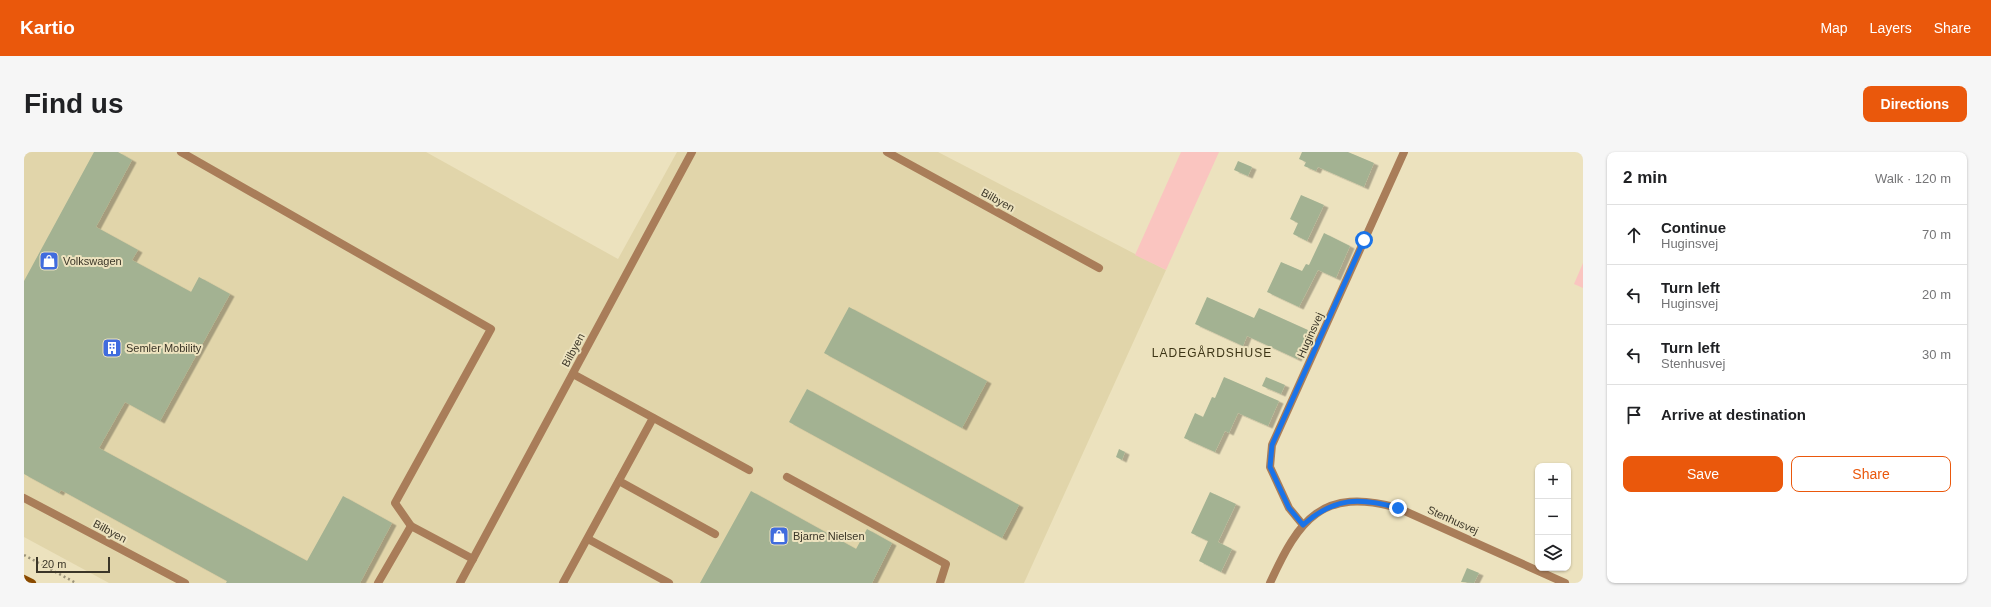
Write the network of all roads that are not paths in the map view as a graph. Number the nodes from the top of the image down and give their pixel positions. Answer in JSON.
{"nodes":[{"id":1,"x":182,"y":152,"type":"edge"},
{"id":2,"x":692,"y":152,"type":"edge"},
{"id":3,"x":887,"y":152,"type":"edge"},
{"id":4,"x":1404,"y":152,"type":"edge"},
{"id":5,"x":1099,"y":268,"type":"dead end"},
{"id":6,"x":573,"y":374,"type":"junction"},
{"id":7,"x":653,"y":418,"type":"junction"},
{"id":8,"x":749,"y":470,"type":"dead end"},
{"id":9,"x":787,"y":477,"type":"dead end"},
{"id":10,"x":619,"y":481,"type":"junction"},
{"id":11,"x":24,"y":498,"type":"edge"},
{"id":12,"x":1303,"y":525,"type":"junction"},
{"id":13,"x":411,"y":526,"type":"junction"},
{"id":14,"x":715,"y":534,"type":"dead end"},
{"id":15,"x":588,"y":539,"type":"junction"},
{"id":16,"x":473,"y":559,"type":"junction"},
{"id":17,"x":24,"y":579,"type":"edge"},
{"id":18,"x":32,"y":583,"type":"edge"},
{"id":19,"x":185,"y":583,"type":"edge"},
{"id":20,"x":378,"y":583,"type":"edge"},
{"id":21,"x":460,"y":583,"type":"edge"},
{"id":22,"x":563,"y":583,"type":"edge"},
{"id":23,"x":669,"y":583,"type":"edge"},
{"id":24,"x":940,"y":583,"type":"edge"},
{"id":25,"x":1270,"y":583,"type":"edge"},
{"id":26,"x":1565,"y":583,"type":"edge"}],
"edges":[{"from":1,"to":13,"type":"street"},
{"from":2,"to":6,"type":"street","name":"Bilbyen"},
{"from":3,"to":5,"type":"street","name":"Bilbyen"},
{"from":4,"to":12,"type":"street","name":"Huginsvej"},
{"from":6,"to":7,"type":"street"},
{"from":6,"to":16,"type":"street","name":"Bilbyen"},
{"from":7,"to":8,"type":"street"},
{"from":7,"to":10,"type":"street"},
{"from":9,"to":24,"type":"street"},
{"from":10,"to":14,"type":"street"},
{"from":10,"to":15,"type":"street"},
{"from":11,"to":19,"type":"street","name":"Bilbyen"},
{"from":12,"to":25,"type":"street","name":"Stenhusvej"},
{"from":12,"to":26,"type":"street","name":"Stenhusvej"},
{"from":13,"to":16,"type":"street"},
{"from":13,"to":20,"type":"street"},
{"from":15,"to":22,"type":"street"},
{"from":15,"to":23,"type":"street"},
{"from":16,"to":21,"type":"street","name":"Bilbyen"},
{"from":17,"to":18,"type":"street"}]}
